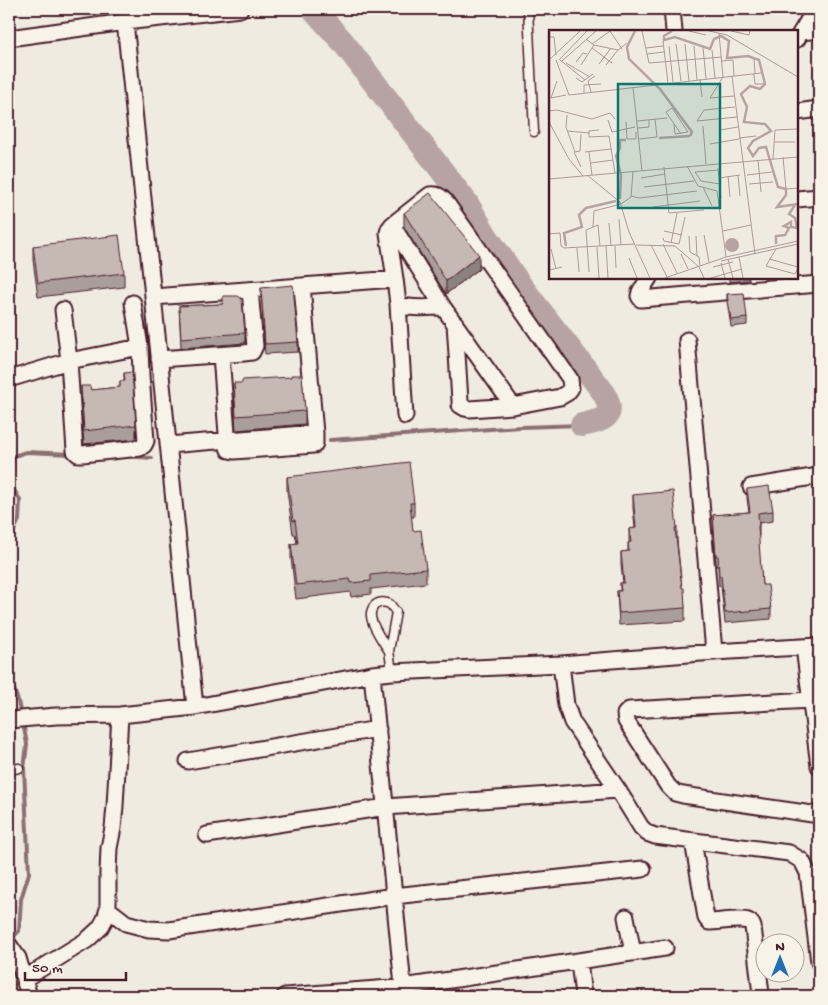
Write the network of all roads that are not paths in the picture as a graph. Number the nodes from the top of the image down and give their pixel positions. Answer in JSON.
{"nodes":[{"id":1,"x":240,"y":9,"type":"edge"},
{"id":2,"x":528,"y":9,"type":"edge"},
{"id":3,"x":672,"y":9,"type":"edge"},
{"id":4,"x":815,"y":9,"type":"edge"},
{"id":5,"x":125,"y":22,"type":"junction"},
{"id":6,"x":674,"y":30,"type":"edge"},
{"id":7,"x":819,"y":30,"type":"edge"},
{"id":8,"x":799,"y":35,"type":"edge"},
{"id":9,"x":9,"y":38,"type":"edge"},
{"id":10,"x":819,"y":109,"type":"edge"},
{"id":11,"x":798,"y":112,"type":"edge"},
{"id":12,"x":534,"y":132,"type":"dead end"},
{"id":13,"x":819,"y":197,"type":"edge"},
{"id":14,"x":798,"y":199,"type":"edge"},
{"id":15,"x":392,"y":225,"type":"junction"},
{"id":16,"x":395,"y":279,"type":"junction"},
{"id":17,"x":648,"y":279,"type":"edge"},
{"id":18,"x":819,"y":284,"type":"edge"},
{"id":19,"x":302,"y":286,"type":"junction"},
{"id":20,"x":250,"y":290,"type":"junction"},
{"id":21,"x":153,"y":297,"type":"junction"},
{"id":22,"x":134,"y":303,"type":"dead end"},
{"id":23,"x":398,"y":304,"type":"junction"},
{"id":24,"x":443,"y":307,"type":"junction"},
{"id":25,"x":63,"y":310,"type":"dead end"},
{"id":26,"x":455,"y":323,"type":"junction"},
{"id":27,"x":687,"y":340,"type":"dead end"},
{"id":28,"x":140,"y":347,"type":"junction"},
{"id":29,"x":221,"y":354,"type":"junction"},
{"id":30,"x":69,"y":362,"type":"junction"},
{"id":31,"x":160,"y":366,"type":"junction"},
{"id":32,"x":141,"y":375,"type":"junction"},
{"id":33,"x":9,"y":379,"type":"edge"},
{"id":34,"x":513,"y":406,"type":"junction"},
{"id":35,"x":405,"y":416,"type":"dead end"},
{"id":36,"x":227,"y":439,"type":"junction"},
{"id":37,"x":168,"y":445,"type":"junction"},
{"id":38,"x":819,"y":476,"type":"edge"},
{"id":39,"x":751,"y":487,"type":"edge"},
{"id":40,"x":812,"y":646,"type":"edge"},
{"id":41,"x":389,"y":652,"type":"junction"},
{"id":42,"x":714,"y":652,"type":"junction"},
{"id":43,"x":561,"y":664,"type":"junction"},
{"id":44,"x":392,"y":672,"type":"junction"},
{"id":45,"x":372,"y":674,"type":"junction"},
{"id":46,"x":811,"y":700,"type":"junction"},
{"id":47,"x":195,"y":707,"type":"junction"},
{"id":48,"x":120,"y":715,"type":"junction"},
{"id":49,"x":12,"y":720,"type":"edge"},
{"id":50,"x":378,"y":729,"type":"junction"},
{"id":51,"x":188,"y":761,"type":"dead end"},
{"id":52,"x":819,"y":761,"type":"edge"},
{"id":53,"x":819,"y":766,"type":"edge"},
{"id":54,"x":19,"y":768,"type":"dead end"},
{"id":55,"x":9,"y":770,"type":"edge"},
{"id":56,"x":618,"y":790,"type":"junction"},
{"id":57,"x":386,"y":807,"type":"junction"},
{"id":58,"x":819,"y":815,"type":"edge"},
{"id":59,"x":207,"y":835,"type":"dead end"},
{"id":60,"x":693,"y":841,"type":"junction"},
{"id":61,"x":643,"y":869,"type":"dead end"},
{"id":62,"x":394,"y":896,"type":"junction"},
{"id":63,"x":108,"y":909,"type":"junction"},
{"id":64,"x":626,"y":917,"type":"dead end"},
{"id":65,"x":9,"y":945,"type":"edge"},
{"id":66,"x":665,"y":948,"type":"dead end"},
{"id":67,"x":633,"y":953,"type":"junction"},
{"id":68,"x":579,"y":961,"type":"junction"},
{"id":69,"x":819,"y":962,"type":"edge"},
{"id":70,"x":18,"y":972,"type":"edge"},
{"id":71,"x":404,"y":992,"type":"edge"},
{"id":72,"x":761,"y":994,"type":"dead end"},
{"id":73,"x":29,"y":996,"type":"edge"},
{"id":74,"x":285,"y":996,"type":"edge"},
{"id":75,"x":583,"y":996,"type":"edge"}],
"edges":[{"from":1,"to":5,"type":"street"},
{"from":2,"to":12,"type":"lane"},
{"from":3,"to":6,"type":"street"},
{"from":4,"to":8,"type":"street"},
{"from":5,"to":9,"type":"street"},
{"from":5,"to":21,"type":"street"},
{"from":7,"to":8,"type":"street"},
{"from":10,"to":11,"type":"street"},
{"from":13,"to":14,"type":"street"},
{"from":15,"to":16,"type":"street"},
{"from":15,"to":24,"type":"street"},
{"from":15,"to":34,"type":"street"},
{"from":16,"to":19,"type":"street"},
{"from":16,"to":23,"type":"street"},
{"from":17,"to":18,"type":"street"},
{"from":19,"to":20,"type":"street"},
{"from":19,"to":36,"type":"street"},
{"from":20,"to":21,"type":"street"},
{"from":20,"to":29,"type":"street"},
{"from":21,"to":31,"type":"street"},
{"from":22,"to":28,"type":"street"},
{"from":23,"to":24,"type":"street"},
{"from":23,"to":35,"type":"street"},
{"from":24,"to":26,"type":"street"},
{"from":25,"to":30,"type":"street"},
{"from":26,"to":34,"type":"street"},
{"from":26,"to":34,"type":"street"},
{"from":27,"to":42,"type":"street"},
{"from":28,"to":30,"type":"street"},
{"from":28,"to":32,"type":"street"},
{"from":29,"to":31,"type":"street"},
{"from":29,"to":36,"type":"street"},
{"from":30,"to":32,"type":"street"},
{"from":30,"to":33,"type":"street"},
{"from":31,"to":32,"type":"street"},
{"from":31,"to":37,"type":"street"},
{"from":36,"to":37,"type":"street"},
{"from":37,"to":47,"type":"street"},
{"from":38,"to":39,"type":"street"},
{"from":40,"to":42,"type":"street"},
{"from":40,"to":46,"type":"street"},
{"from":41,"to":41,"type":"lane"},
{"from":41,"to":44,"type":"lane"},
{"from":42,"to":43,"type":"street"},
{"from":43,"to":44,"type":"street"},
{"from":43,"to":56,"type":"street"},
{"from":44,"to":45,"type":"street"},
{"from":45,"to":47,"type":"street"},
{"from":45,"to":50,"type":"street"},
{"from":46,"to":52,"type":"street"},
{"from":46,"to":58,"type":"street"},
{"from":47,"to":48,"type":"street"},
{"from":48,"to":49,"type":"street"},
{"from":48,"to":63,"type":"street"},
{"from":50,"to":51,"type":"street"},
{"from":50,"to":57,"type":"street"},
{"from":52,"to":53,"type":"street"},
{"from":54,"to":55,"type":"lane"},
{"from":56,"to":57,"type":"street"},
{"from":56,"to":60,"type":"street"},
{"from":57,"to":59,"type":"street"},
{"from":57,"to":62,"type":"street"},
{"from":60,"to":69,"type":"street"},
{"from":60,"to":72,"type":"street"},
{"from":61,"to":62,"type":"street"},
{"from":62,"to":63,"type":"street"},
{"from":62,"to":71,"type":"street"},
{"from":63,"to":70,"type":"street"},
{"from":64,"to":67,"type":"street"},
{"from":65,"to":70,"type":"street"},
{"from":66,"to":67,"type":"street"},
{"from":67,"to":68,"type":"street"},
{"from":68,"to":71,"type":"street"},
{"from":68,"to":75,"type":"street"},
{"from":70,"to":73,"type":"street"},
{"from":71,"to":74,"type":"street"}]}
